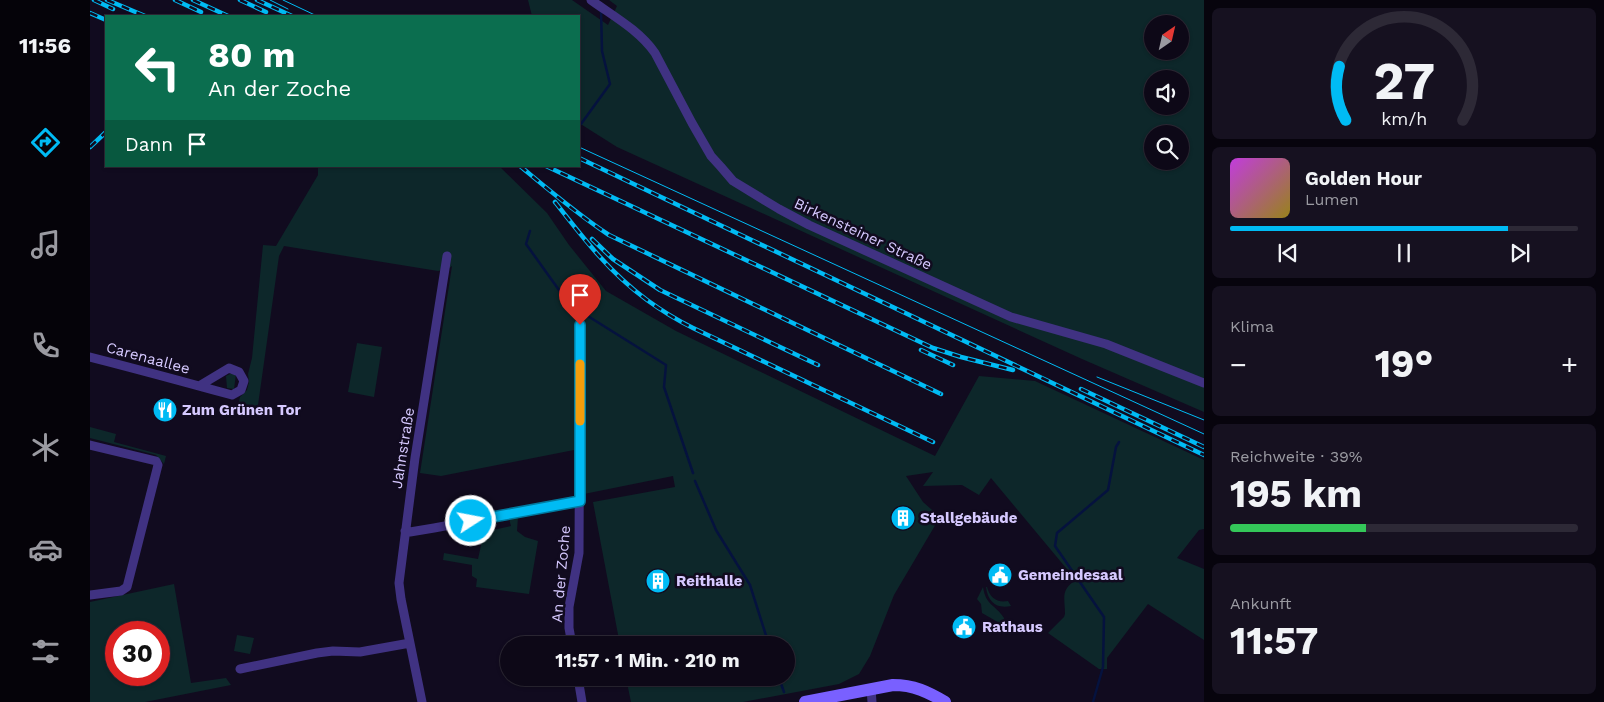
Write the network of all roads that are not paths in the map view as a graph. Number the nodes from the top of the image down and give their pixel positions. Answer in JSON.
{"nodes":[{"id":1,"x":591,"y":0,"type":"edge"},
{"id":2,"x":447,"y":256,"type":"dead end"},
{"id":3,"x":580,"y":325,"type":"dead end"},
{"id":4,"x":90,"y":357,"type":"edge"},
{"id":5,"x":1204,"y":383,"type":"edge"},
{"id":6,"x":199,"y":386,"type":"junction"},
{"id":7,"x":90,"y":445,"type":"edge"},
{"id":8,"x":580,"y":501,"type":"junction"},
{"id":9,"x":405,"y":531,"type":"junction"},
{"id":10,"x":90,"y":595,"type":"edge"},
{"id":11,"x":570,"y":636,"type":"edge"},
{"id":12,"x":410,"y":643,"type":"junction"},
{"id":13,"x":240,"y":669,"type":"dead end"},
{"id":14,"x":579,"y":686,"type":"edge"},
{"id":15,"x":872,"y":696,"type":"edge"},
{"id":16,"x":422,"y":702,"type":"edge"},
{"id":17,"x":582,"y":702,"type":"edge"},
{"id":18,"x":805,"y":702,"type":"edge"},
{"id":19,"x":945,"y":702,"type":"edge"}],
"edges":[{"from":1,"to":5,"type":"street","name":"Birkensteiner Straße"},
{"from":2,"to":9,"type":"street","name":"Jahnstraße"},
{"from":3,"to":8,"type":"street","name":"An der Zoche"},
{"from":4,"to":6,"type":"street","name":"Carenaallee"},
{"from":6,"to":6,"type":"street","name":"Carenaallee"},
{"from":7,"to":10,"type":"street"},
{"from":8,"to":9,"type":"street"},
{"from":8,"to":11,"type":"street","name":"An der Zoche"},
{"from":9,"to":12,"type":"street","name":"Jahnstraße"},
{"from":12,"to":13,"type":"street"},
{"from":12,"to":16,"type":"street","name":"Jahnstraße"},
{"from":14,"to":17,"type":"street"},
{"from":15,"to":18,"type":"street"},
{"from":15,"to":19,"type":"street"}]}
